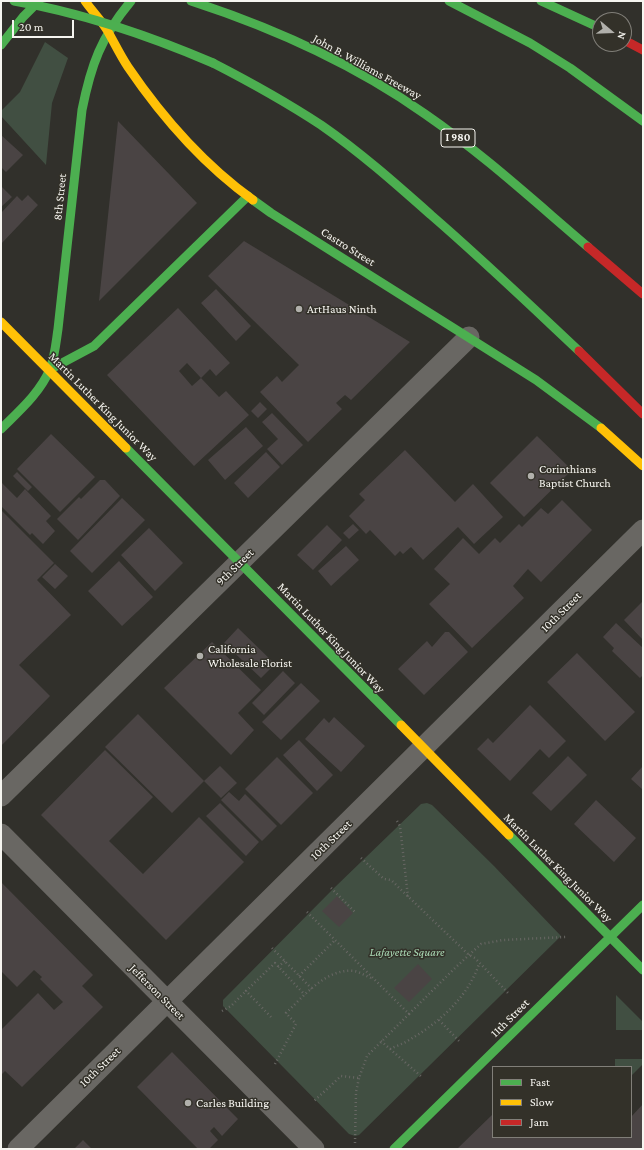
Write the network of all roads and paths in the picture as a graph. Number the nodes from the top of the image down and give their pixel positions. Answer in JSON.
{"nodes":[{"id":1,"x":14,"y":1,"type":"edge"},
{"id":2,"x":39,"y":1,"type":"edge"},
{"id":3,"x":85,"y":1,"type":"edge"},
{"id":4,"x":131,"y":1,"type":"edge"},
{"id":5,"x":191,"y":1,"type":"edge"},
{"id":6,"x":449,"y":1,"type":"edge"},
{"id":7,"x":541,"y":1,"type":"edge"},
{"id":8,"x":592,"y":24,"type":"edge"},
{"id":9,"x":107,"y":30,"type":"junction"},
{"id":10,"x":632,"y":44,"type":"edge"},
{"id":11,"x":1,"y":45,"type":"edge"},
{"id":12,"x":643,"y":50,"type":"edge"},
{"id":13,"x":643,"y":121,"type":"edge"},
{"id":14,"x":248,"y":196,"type":"junction"},
{"id":15,"x":642,"y":293,"type":"edge"},
{"id":16,"x":1,"y":322,"type":"edge"},
{"id":17,"x":469,"y":337,"type":"junction"},
{"id":18,"x":49,"y":370,"type":"junction"},
{"id":19,"x":643,"y":414,"type":"edge"},
{"id":20,"x":1,"y":429,"type":"edge"},
{"id":21,"x":643,"y":466,"type":"edge"},
{"id":22,"x":643,"y":530,"type":"edge"},
{"id":23,"x":240,"y":562,"type":"junction"},
{"id":24,"x":423,"y":749,"type":"junction"},
{"id":25,"x":1,"y":796,"type":"edge"},
{"id":26,"x":397,"y":821,"type":"dead end"},
{"id":27,"x":1,"y":834,"type":"edge"},
{"id":28,"x":361,"y":858,"type":"dead end"},
{"id":29,"x":331,"y":888,"type":"dead end"},
{"id":30,"x":408,"y":898,"type":"junction"},
{"id":31,"x":643,"y":905,"type":"edge"},
{"id":32,"x":307,"y":912,"type":"dead end"},
{"id":33,"x":356,"y":913,"type":"dead end"},
{"id":34,"x":566,"y":937,"type":"dead end"},
{"id":35,"x":610,"y":937,"type":"junction"},
{"id":36,"x":335,"y":940,"type":"junction"},
{"id":37,"x":272,"y":948,"type":"dead end"},
{"id":38,"x":468,"y":955,"type":"junction"},
{"id":39,"x":285,"y":961,"type":"junction"},
{"id":40,"x":479,"y":964,"type":"junction"},
{"id":41,"x":278,"y":967,"type":"junction"},
{"id":42,"x":643,"y":970,"type":"edge"},
{"id":43,"x":299,"y":976,"type":"junction"},
{"id":44,"x":373,"y":979,"type":"junction"},
{"id":45,"x":312,"y":989,"type":"junction"},
{"id":46,"x":246,"y":991,"type":"junction"},
{"id":47,"x":509,"y":994,"type":"dead end"},
{"id":48,"x":305,"y":996,"type":"junction"},
{"id":49,"x":167,"y":1001,"type":"junction"},
{"id":50,"x":222,"y":1011,"type":"dead end"},
{"id":51,"x":409,"y":1014,"type":"junction"},
{"id":52,"x":271,"y":1017,"type":"dead end"},
{"id":53,"x":439,"y":1020,"type":"junction"},
{"id":54,"x":381,"y":1041,"type":"junction"},
{"id":55,"x":460,"y":1042,"type":"dead end"},
{"id":56,"x":390,"y":1049,"type":"junction"},
{"id":57,"x":275,"y":1064,"type":"dead end"},
{"id":58,"x":359,"y":1078,"type":"junction"},
{"id":59,"x":423,"y":1078,"type":"dead end"},
{"id":60,"x":313,"y":1102,"type":"dead end"},
{"id":61,"x":355,"y":1142,"type":"dead end"},
{"id":62,"x":18,"y":1149,"type":"edge"},
{"id":63,"x":314,"y":1149,"type":"edge"},
{"id":64,"x":394,"y":1149,"type":"edge"}],
"edges":[{"from":1,"to":19,"type":"main road","bridge":true},
{"from":2,"to":11,"type":"main road"},
{"from":3,"to":9,"type":"main road","name":"Castro Street"},
{"from":4,"to":9,"type":"main road","name":"8th Street"},
{"from":5,"to":15,"type":"main road","name":"John B. Williams Freeway","number":"I 980"},
{"from":6,"to":13,"type":"main road"},
{"from":7,"to":8,"type":"main road"},
{"from":9,"to":14,"type":"main road","name":"Castro Street"},
{"from":9,"to":18,"type":"main road","name":"8th Street"},
{"from":10,"to":12,"type":"main road"},
{"from":14,"to":17,"type":"main road","name":"Castro Street"},
{"from":14,"to":18,"type":"main road"},
{"from":16,"to":18,"type":"main road","name":"Martin Luther King Junior Way"},
{"from":17,"to":21,"type":"main road","name":"Castro Street"},
{"from":17,"to":23,"type":"street","name":"9th Street"},
{"from":18,"to":20,"type":"main road","name":"8th Street"},
{"from":18,"to":23,"type":"main road","name":"Martin Luther King Junior Way"},
{"from":22,"to":24,"type":"street","name":"10th Street"},
{"from":23,"to":24,"type":"main road","name":"Martin Luther King Junior Way"},
{"from":23,"to":25,"type":"street","name":"9th Street"},
{"from":24,"to":35,"type":"main road","name":"Martin Luther King Junior Way"},
{"from":24,"to":49,"type":"street","name":"10th Street"},
{"from":26,"to":30,"type":"path"},
{"from":27,"to":49,"type":"street","name":"Jefferson Street"},
{"from":28,"to":30,"type":"path"},
{"from":29,"to":33,"type":"path"},
{"from":30,"to":38,"type":"path"},
{"from":31,"to":35,"type":"main road","name":"11th Street"},
{"from":32,"to":36,"type":"path"},
{"from":34,"to":38,"type":"path"},
{"from":35,"to":42,"type":"main road","name":"Martin Luther King Junior Way"},
{"from":35,"to":64,"type":"main road","name":"11th Street"},
{"from":36,"to":43,"type":"path"},
{"from":36,"to":44,"type":"path"},
{"from":37,"to":39,"type":"path"},
{"from":38,"to":40,"type":"path"},
{"from":38,"to":51,"type":"path"},
{"from":39,"to":41,"type":"path"},
{"from":39,"to":43,"type":"path"},
{"from":40,"to":47,"type":"path"},
{"from":40,"to":53,"type":"path"},
{"from":41,"to":46,"type":"path"},
{"from":41,"to":48,"type":"path"},
{"from":43,"to":45,"type":"path"},
{"from":44,"to":45,"type":"path"},
{"from":44,"to":51,"type":"path"},
{"from":45,"to":48,"type":"path"},
{"from":46,"to":50,"type":"path"},
{"from":46,"to":52,"type":"path"},
{"from":48,"to":57,"type":"path"},
{"from":49,"to":62,"type":"street","name":"10th Street"},
{"from":49,"to":63,"type":"street","name":"Jefferson Street"},
{"from":51,"to":54,"type":"path"},
{"from":53,"to":55,"type":"path"},
{"from":53,"to":56,"type":"path"},
{"from":54,"to":56,"type":"path"},
{"from":54,"to":58,"type":"path"},
{"from":56,"to":59,"type":"path"},
{"from":58,"to":60,"type":"path"},
{"from":58,"to":61,"type":"path"}]}
